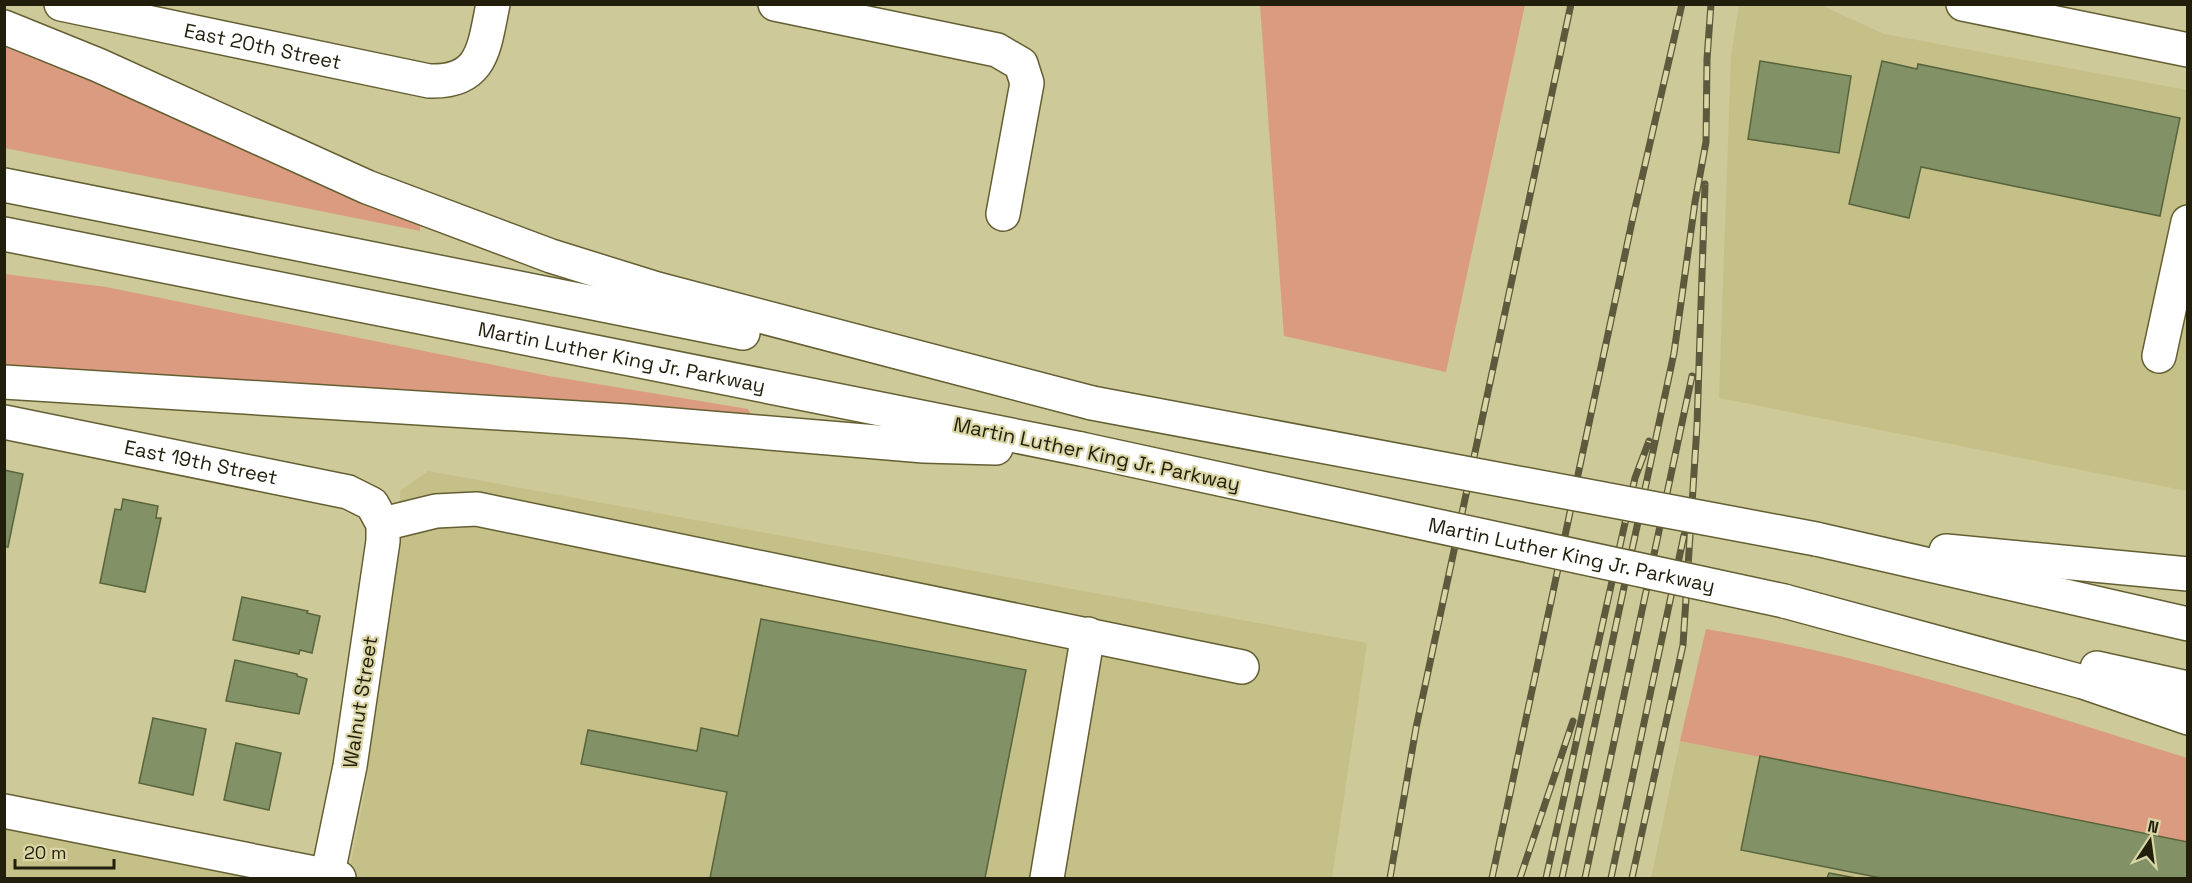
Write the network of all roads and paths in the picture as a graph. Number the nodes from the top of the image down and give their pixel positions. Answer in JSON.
{"nodes":[{"id":1,"x":61,"y":4,"type":"edge"},
{"id":2,"x":493,"y":4,"type":"edge"},
{"id":3,"x":775,"y":4,"type":"edge"},
{"id":4,"x":1963,"y":4,"type":"edge"},
{"id":5,"x":4,"y":27,"type":"edge"},
{"id":6,"x":2187,"y":50,"type":"edge"},
{"id":7,"x":4,"y":185,"type":"edge"},
{"id":8,"x":1002,"y":214,"type":"dead end"},
{"id":9,"x":2187,"y":222,"type":"edge"},
{"id":10,"x":4,"y":234,"type":"edge"},
{"id":11,"x":2159,"y":356,"type":"dead end"},
{"id":12,"x":4,"y":382,"type":"edge"},
{"id":13,"x":1092,"y":403,"type":"junction"},
{"id":14,"x":4,"y":422,"type":"edge"},
{"id":15,"x":1082,"y":449,"type":"junction"},
{"id":16,"x":383,"y":524,"type":"junction"},
{"id":17,"x":1816,"y":539,"type":"junction"},
{"id":18,"x":2187,"y":574,"type":"edge"},
{"id":19,"x":1785,"y":601,"type":"junction"},
{"id":20,"x":2187,"y":624,"type":"edge"},
{"id":21,"x":1088,"y":634,"type":"junction"},
{"id":22,"x":1242,"y":667,"type":"dead end"},
{"id":23,"x":2187,"y":687,"type":"edge"},
{"id":24,"x":2187,"y":718,"type":"edge"},
{"id":25,"x":4,"y":811,"type":"edge"},
{"id":26,"x":331,"y":878,"type":"edge"},
{"id":27,"x":1047,"y":879,"type":"edge"}],
"edges":[{"from":1,"to":2,"type":"main road","name":"East 20th Street"},
{"from":3,"to":8,"type":"main road"},
{"from":4,"to":6,"type":"main road"},
{"from":5,"to":13,"type":"main road"},
{"from":7,"to":13,"type":"main road"},
{"from":9,"to":11,"type":"main road"},
{"from":10,"to":15,"type":"main road","name":"Martin Luther King Jr. Parkway"},
{"from":12,"to":15,"type":"main road"},
{"from":13,"to":17,"type":"main road","bridge":true},
{"from":14,"to":16,"type":"main road","name":"East 19th Street"},
{"from":15,"to":19,"type":"main road","name":"Martin Luther King Jr. Parkway","bridge":true},
{"from":16,"to":21,"type":"main road"},
{"from":16,"to":26,"type":"main road","name":"Walnut Street"},
{"from":17,"to":18,"type":"main road"},
{"from":17,"to":20,"type":"main road"},
{"from":19,"to":23,"type":"main road","name":"Martin Luther King Jr. Parkway"},
{"from":19,"to":24,"type":"main road"},
{"from":21,"to":22,"type":"main road"},
{"from":21,"to":27,"type":"main road"},
{"from":25,"to":26,"type":"main road"}]}
